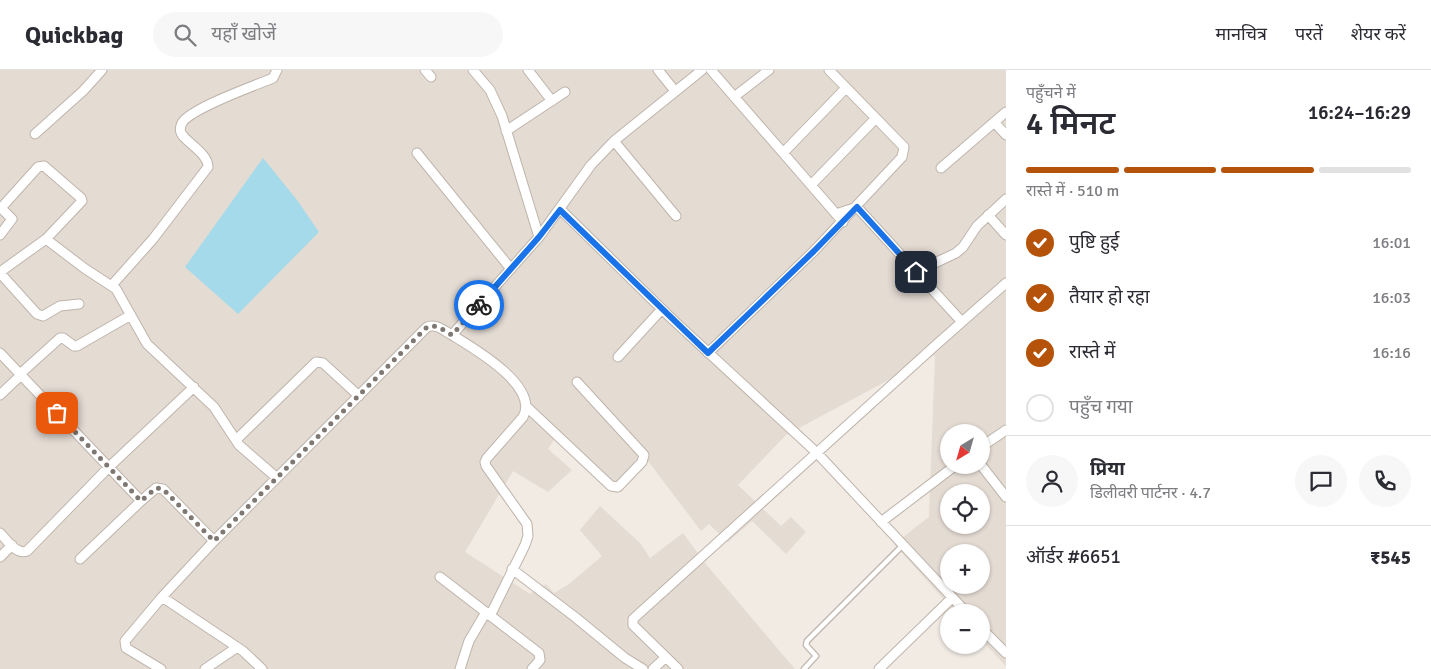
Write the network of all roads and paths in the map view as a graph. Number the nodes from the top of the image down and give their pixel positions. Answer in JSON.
{"nodes":[{"id":1,"x":102,"y":70,"type":"edge"},
{"id":2,"x":277,"y":70,"type":"edge"},
{"id":3,"x":474,"y":70,"type":"edge"},
{"id":4,"x":528,"y":70,"type":"edge"},
{"id":5,"x":658,"y":70,"type":"edge"},
{"id":6,"x":702,"y":70,"type":"edge"},
{"id":7,"x":711,"y":70,"type":"edge"},
{"id":8,"x":769,"y":70,"type":"edge"},
{"id":9,"x":829,"y":70,"type":"edge"},
{"id":10,"x":846,"y":88,"type":"junction"},
{"id":11,"x":675,"y":91,"type":"junction"},
{"id":12,"x":565,"y":92,"type":"dead end"},
{"id":13,"x":734,"y":97,"type":"junction"},
{"id":14,"x":552,"y":101,"type":"junction"},
{"id":15,"x":1006,"y":112,"type":"edge"},
{"id":16,"x":876,"y":118,"type":"junction"},
{"id":17,"x":994,"y":122,"type":"junction"},
{"id":18,"x":506,"y":131,"type":"junction"},
{"id":19,"x":35,"y":134,"type":"dead end"},
{"id":20,"x":1006,"y":135,"type":"edge"},
{"id":21,"x":614,"y":141,"type":"junction"},
{"id":22,"x":417,"y":153,"type":"dead end"},
{"id":23,"x":783,"y":153,"type":"junction"},
{"id":24,"x":941,"y":168,"type":"dead end"},
{"id":25,"x":811,"y":185,"type":"junction"},
{"id":26,"x":1006,"y":199,"type":"edge"},
{"id":27,"x":857,"y":207,"type":"junction"},
{"id":28,"x":0,"y":208,"type":"edge"},
{"id":29,"x":560,"y":210,"type":"junction"},
{"id":30,"x":836,"y":214,"type":"junction"},
{"id":31,"x":988,"y":215,"type":"junction"},
{"id":32,"x":676,"y":216,"type":"dead end"},
{"id":33,"x":843,"y":222,"type":"junction"},
{"id":34,"x":0,"y":235,"type":"edge"},
{"id":35,"x":1006,"y":235,"type":"edge"},
{"id":36,"x":539,"y":237,"type":"junction"},
{"id":37,"x":46,"y":239,"type":"junction"},
{"id":38,"x":512,"y":268,"type":"junction"},
{"id":39,"x":0,"y":272,"type":"edge"},
{"id":40,"x":916,"y":272,"type":"junction"},
{"id":41,"x":1006,"y":283,"type":"edge"},
{"id":42,"x":112,"y":285,"type":"junction"},
{"id":43,"x":79,"y":304,"type":"dead end"},
{"id":44,"x":662,"y":309,"type":"junction"},
{"id":45,"x":131,"y":315,"type":"junction"},
{"id":46,"x":962,"y":322,"type":"junction"},
{"id":47,"x":452,"y":335,"type":"junction"},
{"id":48,"x":0,"y":353,"type":"edge"},
{"id":49,"x":708,"y":353,"type":"junction"},
{"id":50,"x":618,"y":357,"type":"dead end"},
{"id":51,"x":20,"y":375,"type":"junction"},
{"id":52,"x":577,"y":382,"type":"dead end"},
{"id":53,"x":194,"y":387,"type":"junction"},
{"id":54,"x":0,"y":395,"type":"edge"},
{"id":55,"x":359,"y":396,"type":"junction"},
{"id":56,"x":527,"y":408,"type":"junction"},
{"id":57,"x":1006,"y":430,"type":"edge"},
{"id":58,"x":236,"y":440,"type":"junction"},
{"id":59,"x":990,"y":441,"type":"edge"},
{"id":60,"x":816,"y":452,"type":"junction"},
{"id":61,"x":109,"y":467,"type":"junction"},
{"id":62,"x":944,"y":474,"type":"edge"},
{"id":63,"x":988,"y":474,"type":"edge"},
{"id":64,"x":277,"y":478,"type":"junction"},
{"id":65,"x":1006,"y":497,"type":"edge"},
{"id":66,"x":141,"y":501,"type":"junction"},
{"id":67,"x":881,"y":522,"type":"junction"},
{"id":68,"x":0,"y":533,"type":"edge"},
{"id":69,"x":214,"y":541,"type":"junction"},
{"id":70,"x":12,"y":545,"type":"junction"},
{"id":71,"x":903,"y":545,"type":"junction"},
{"id":72,"x":0,"y":557,"type":"edge"},
{"id":73,"x":80,"y":559,"type":"dead end"},
{"id":74,"x":512,"y":569,"type":"junction"},
{"id":75,"x":440,"y":577,"type":"dead end"},
{"id":76,"x":162,"y":597,"type":"junction"},
{"id":77,"x":952,"y":598,"type":"junction"},
{"id":78,"x":958,"y":604,"type":"edge"},
{"id":79,"x":488,"y":614,"type":"junction"},
{"id":80,"x":990,"y":637,"type":"edge"},
{"id":81,"x":236,"y":648,"type":"junction"},
{"id":82,"x":1006,"y":653,"type":"edge"},
{"id":83,"x":666,"y":657,"type":"junction"},
{"id":84,"x":209,"y":668,"type":"edge"},
{"id":85,"x":161,"y":669,"type":"edge"},
{"id":86,"x":262,"y":669,"type":"edge"},
{"id":87,"x":460,"y":669,"type":"edge"},
{"id":88,"x":532,"y":669,"type":"edge"},
{"id":89,"x":643,"y":669,"type":"edge"},
{"id":90,"x":653,"y":669,"type":"edge"},
{"id":91,"x":678,"y":669,"type":"edge"},
{"id":92,"x":804,"y":669,"type":"edge"},
{"id":93,"x":879,"y":669,"type":"edge"}],
"edges":[{"from":1,"to":19,"type":"street"},
{"from":2,"to":42,"type":"street"},
{"from":3,"to":18,"type":"street"},
{"from":4,"to":14,"type":"street"},
{"from":5,"to":11,"type":"street"},
{"from":6,"to":11,"type":"street"},
{"from":7,"to":13,"type":"street"},
{"from":8,"to":13,"type":"street"},
{"from":9,"to":10,"type":"street"},
{"from":10,"to":16,"type":"street"},
{"from":10,"to":23,"type":"street"},
{"from":11,"to":21,"type":"street"},
{"from":12,"to":14,"type":"street"},
{"from":13,"to":23,"type":"street"},
{"from":14,"to":18,"type":"street"},
{"from":15,"to":17,"type":"street"},
{"from":16,"to":25,"type":"street"},
{"from":16,"to":27,"type":"street"},
{"from":17,"to":20,"type":"street"},
{"from":17,"to":24,"type":"street"},
{"from":18,"to":36,"type":"street"},
{"from":21,"to":29,"type":"street"},
{"from":21,"to":32,"type":"street"},
{"from":22,"to":38,"type":"street"},
{"from":23,"to":25,"type":"street"},
{"from":25,"to":30,"type":"street"},
{"from":26,"to":31,"type":"street"},
{"from":27,"to":30,"type":"street"},
{"from":27,"to":33,"type":"street"},
{"from":27,"to":40,"type":"street"},
{"from":28,"to":34,"type":"street"},
{"from":28,"to":37,"type":"street"},
{"from":29,"to":36,"type":"street"},
{"from":29,"to":44,"type":"street"},
{"from":30,"to":33,"type":"street"},
{"from":31,"to":35,"type":"street"},
{"from":31,"to":40,"type":"street"},
{"from":33,"to":49,"type":"street"},
{"from":36,"to":38,"type":"street"},
{"from":37,"to":39,"type":"street"},
{"from":37,"to":42,"type":"street"},
{"from":38,"to":47,"type":"street"},
{"from":39,"to":43,"type":"street"},
{"from":40,"to":46,"type":"street"},
{"from":41,"to":46,"type":"street"},
{"from":42,"to":45,"type":"street"},
{"from":44,"to":49,"type":"street"},
{"from":44,"to":50,"type":"street"},
{"from":45,"to":51,"type":"street"},
{"from":45,"to":53,"type":"street"},
{"from":46,"to":60,"type":"street"},
{"from":47,"to":55,"type":"street"},
{"from":47,"to":56,"type":"street"},
{"from":48,"to":51,"type":"street"},
{"from":49,"to":60,"type":"street"},
{"from":51,"to":54,"type":"street"},
{"from":51,"to":61,"type":"street"},
{"from":52,"to":56,"type":"street"},
{"from":53,"to":58,"type":"street"},
{"from":53,"to":61,"type":"street"},
{"from":55,"to":58,"type":"street"},
{"from":55,"to":64,"type":"street"},
{"from":56,"to":74,"type":"street"},
{"from":57,"to":59,"type":"street"},
{"from":58,"to":64,"type":"street"},
{"from":60,"to":67,"type":"street"},
{"from":60,"to":83,"type":"street"},
{"from":61,"to":66,"type":"street"},
{"from":61,"to":70,"type":"street"},
{"from":62,"to":67,"type":"street"},
{"from":63,"to":65,"type":"street"},
{"from":64,"to":69,"type":"street"},
{"from":66,"to":69,"type":"street"},
{"from":66,"to":73,"type":"street"},
{"from":67,"to":71,"type":"street"},
{"from":68,"to":70,"type":"street"},
{"from":69,"to":76,"type":"street"},
{"from":70,"to":72,"type":"street"},
{"from":71,"to":77,"type":"street"},
{"from":71,"to":92,"type":"lane"},
{"from":74,"to":79,"type":"street"},
{"from":74,"to":89,"type":"street"},
{"from":75,"to":79,"type":"street"},
{"from":76,"to":81,"type":"street"},
{"from":76,"to":85,"type":"street"},
{"from":77,"to":78,"type":"street"},
{"from":77,"to":93,"type":"street"},
{"from":79,"to":87,"type":"street"},
{"from":79,"to":88,"type":"street"},
{"from":80,"to":82,"type":"street"},
{"from":81,"to":84,"type":"street"},
{"from":81,"to":86,"type":"street"},
{"from":83,"to":90,"type":"street"},
{"from":83,"to":91,"type":"street"}]}
